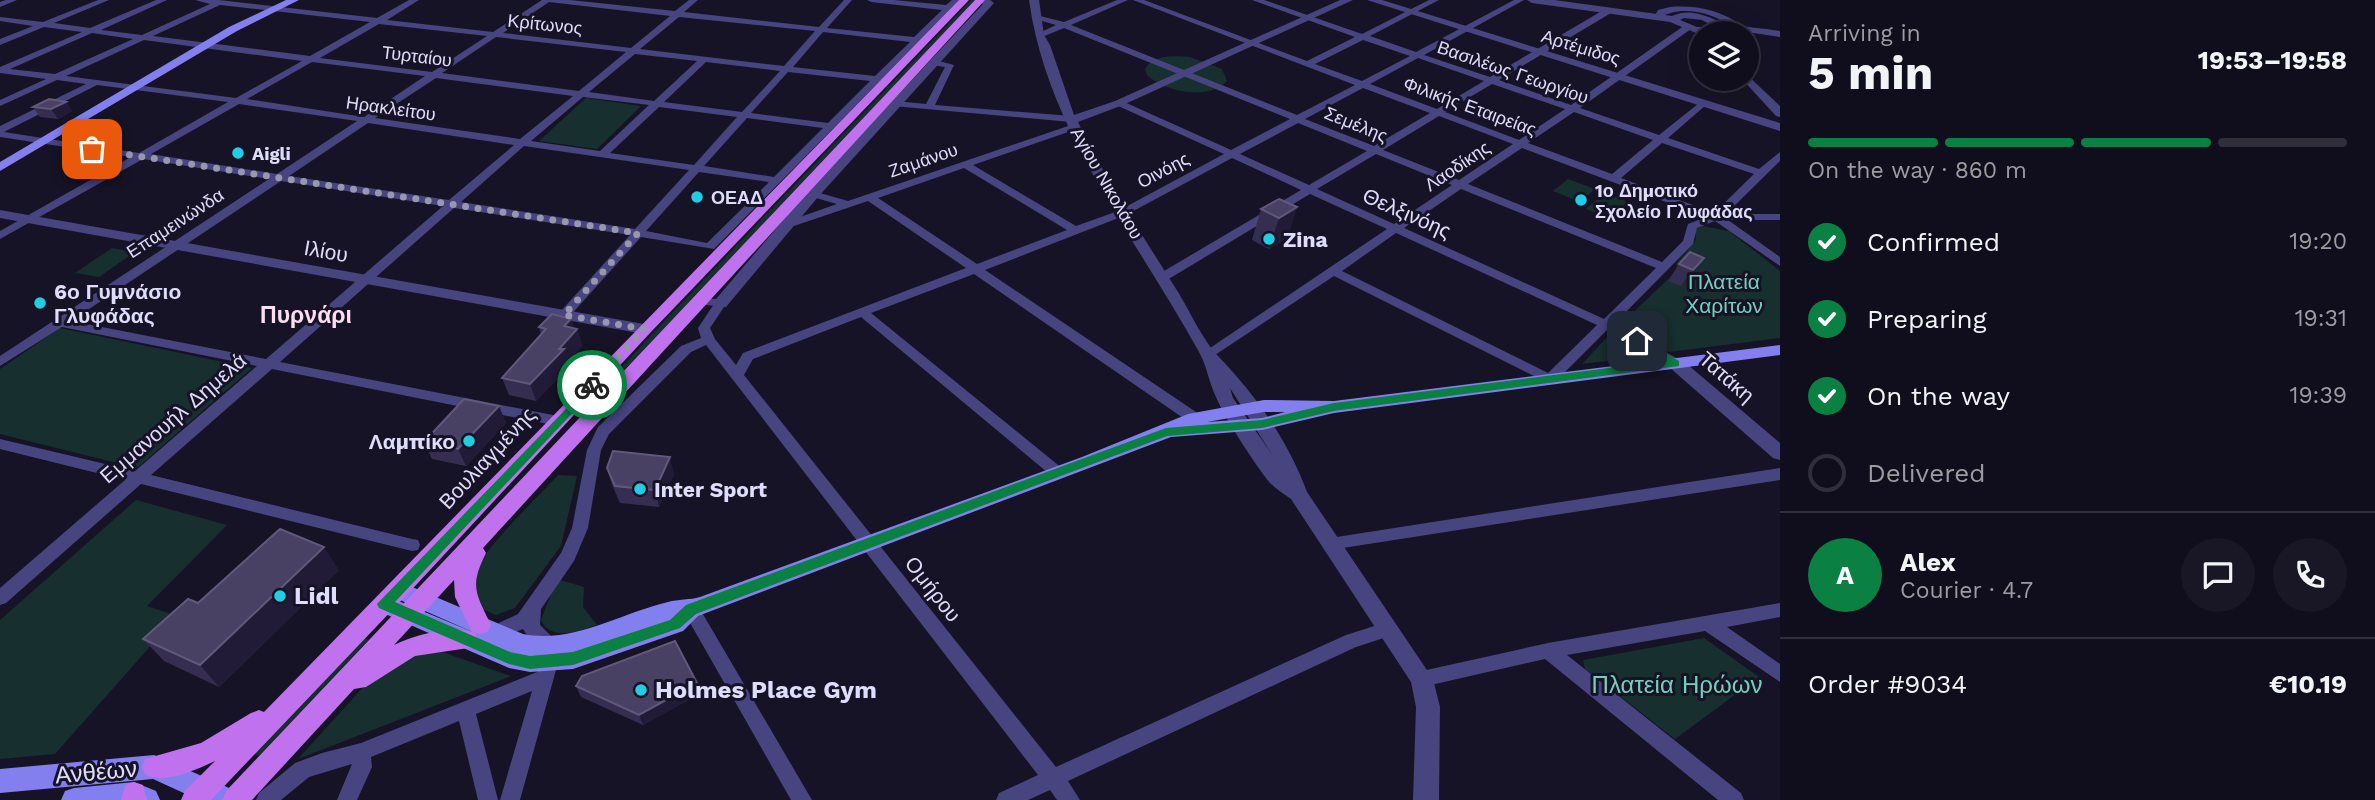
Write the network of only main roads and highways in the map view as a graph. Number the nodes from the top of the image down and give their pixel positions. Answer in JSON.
{"nodes":[{"id":1,"x":294,"y":0,"type":"edge"},
{"id":2,"x":964,"y":0,"type":"edge"},
{"id":3,"x":980,"y":0,"type":"edge"},
{"id":4,"x":893,"y":84,"type":"junction"},
{"id":5,"x":0,"y":167,"type":"edge"},
{"id":6,"x":1780,"y":350,"type":"edge"},
{"id":7,"x":1247,"y":417,"type":"junction"},
{"id":8,"x":1166,"y":432,"type":"junction"},
{"id":9,"x":493,"y":524,"type":"junction"},
{"id":10,"x":391,"y":597,"type":"junction"},
{"id":11,"x":415,"y":607,"type":"junction"},
{"id":12,"x":481,"y":633,"type":"junction"},
{"id":13,"x":548,"y":662,"type":"junction"},
{"id":14,"x":294,"y":696,"type":"junction"},
{"id":15,"x":324,"y":705,"type":"junction"},
{"id":16,"x":154,"y":767,"type":"junction"},
{"id":17,"x":0,"y":781,"type":"edge"},
{"id":18,"x":208,"y":796,"type":"edge"},
{"id":19,"x":138,"y":798,"type":"edge"},
{"id":20,"x":74,"y":800,"type":"edge"},
{"id":21,"x":235,"y":800,"type":"edge"}],
"edges":[{"from":1,"to":5,"type":"main road"},
{"from":2,"to":4,"type":"main road","name":"Βουλιαγμένης"},
{"from":3,"to":4,"type":"main road","name":"Βουλιαγμένης"},
{"from":4,"to":9,"type":"main road","name":"Βουλιαγμένης"},
{"from":4,"to":10,"type":"main road","name":"Βουλιαγμένης"},
{"from":6,"to":7,"type":"main road"},
{"from":7,"to":8,"type":"main road"},
{"from":7,"to":8,"type":"main road"},
{"from":8,"to":13,"type":"main road"},
{"from":9,"to":11,"type":"main road","name":"Βουλιαγμένης"},
{"from":9,"to":12,"type":"main road"},
{"from":10,"to":11,"type":"main road"},
{"from":10,"to":14,"type":"main road","name":"Βουλιαγμένης"},
{"from":11,"to":12,"type":"main road"},
{"from":11,"to":15,"type":"main road","name":"Βουλιαγμένης"},
{"from":12,"to":13,"type":"main road"},
{"from":12,"to":13,"type":"main road"},
{"from":12,"to":15,"type":"main road"},
{"from":14,"to":16,"type":"main road"},
{"from":14,"to":18,"type":"main road","name":"Βουλιαγμένης"},
{"from":15,"to":21,"type":"main road","name":"Βουλιαγμένης"},
{"from":16,"to":17,"type":"main road","name":"Ανθέων"},
{"from":16,"to":18,"type":"main road","name":"Ανθέων"},
{"from":19,"to":20,"type":"main road","name":"Ανθέων"}]}
